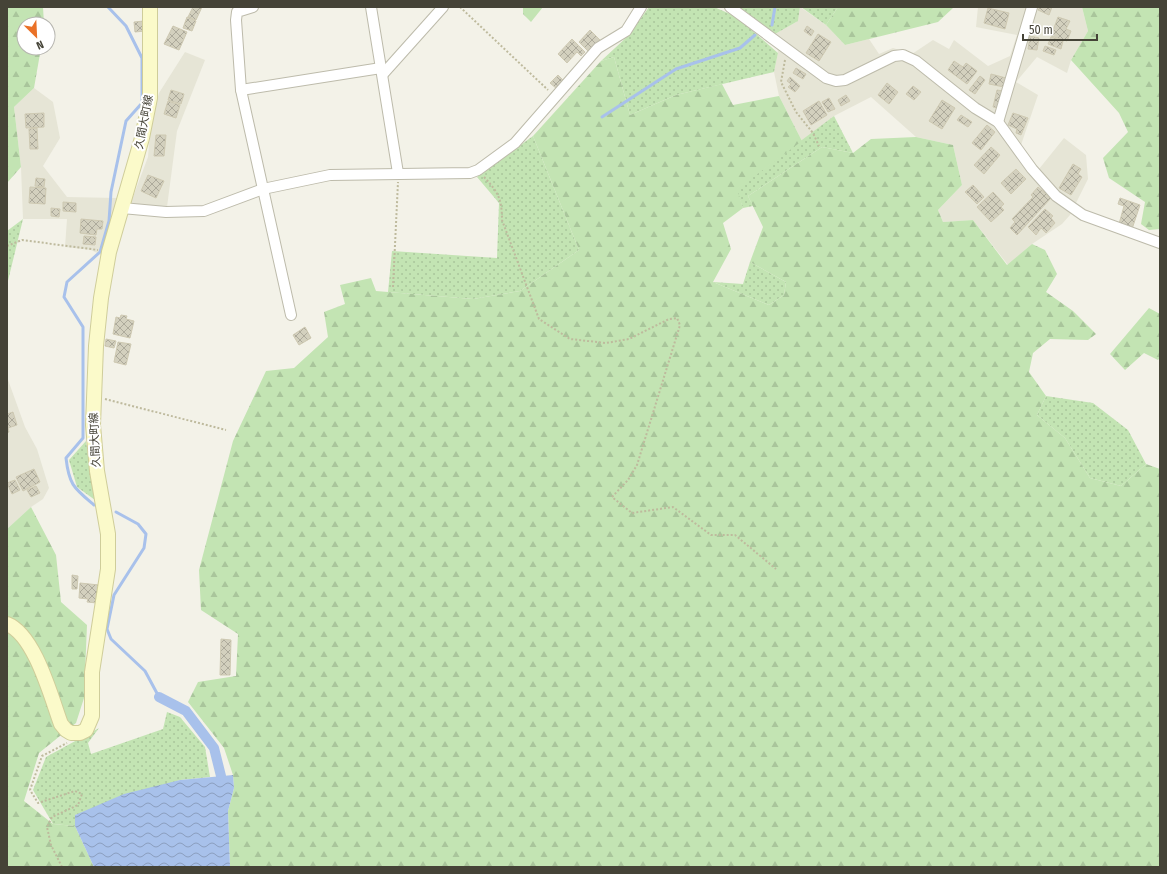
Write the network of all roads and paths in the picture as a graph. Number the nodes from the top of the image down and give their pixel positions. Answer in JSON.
{"nodes":[{"id":1,"x":150,"y":7,"type":"edge"},
{"id":2,"x":253,"y":7,"type":"edge"},
{"id":3,"x":371,"y":7,"type":"edge"},
{"id":4,"x":443,"y":7,"type":"edge"},
{"id":5,"x":460,"y":7,"type":"edge"},
{"id":6,"x":641,"y":7,"type":"edge"},
{"id":7,"x":730,"y":7,"type":"edge"},
{"id":8,"x":1032,"y":7,"type":"edge"},
{"id":9,"x":787,"y":51,"type":"junction"},
{"id":10,"x":382,"y":71,"type":"junction"},
{"id":11,"x":241,"y":90,"type":"junction"},
{"id":12,"x":556,"y":98,"type":"junction"},
{"id":13,"x":998,"y":122,"type":"junction"},
{"id":14,"x":819,"y":146,"type":"dead end"},
{"id":15,"x":478,"y":170,"type":"junction"},
{"id":16,"x":398,"y":173,"type":"junction"},
{"id":17,"x":263,"y":189,"type":"junction"},
{"id":18,"x":122,"y":208,"type":"junction"},
{"id":19,"x":1160,"y":243,"type":"edge"},
{"id":20,"x":7,"y":246,"type":"edge"},
{"id":21,"x":95,"y":249,"type":"dead end"},
{"id":22,"x":393,"y":287,"type":"dead end"},
{"id":23,"x":291,"y":315,"type":"dead end"},
{"id":24,"x":94,"y":397,"type":"junction"},
{"id":25,"x":226,"y":430,"type":"dead end"},
{"id":26,"x":776,"y":569,"type":"dead end"},
{"id":27,"x":7,"y":624,"type":"edge"},
{"id":28,"x":80,"y":733,"type":"junction"},
{"id":29,"x":62,"y":867,"type":"edge"}],
"edges":[{"from":1,"to":18,"type":"main road","name":"久間大町線"},
{"from":2,"to":11,"type":"street"},
{"from":3,"to":10,"type":"street"},
{"from":4,"to":10,"type":"street"},
{"from":5,"to":12,"type":"path"},
{"from":6,"to":12,"type":"street"},
{"from":7,"to":9,"type":"street"},
{"from":8,"to":13,"type":"street"},
{"from":9,"to":13,"type":"street"},
{"from":9,"to":14,"type":"path"},
{"from":10,"to":11,"type":"street"},
{"from":10,"to":16,"type":"street"},
{"from":11,"to":17,"type":"street"},
{"from":12,"to":15,"type":"street"},
{"from":13,"to":19,"type":"street"},
{"from":15,"to":16,"type":"street"},
{"from":15,"to":26,"type":"path"},
{"from":16,"to":17,"type":"street"},
{"from":16,"to":22,"type":"path"},
{"from":17,"to":18,"type":"street"},
{"from":17,"to":23,"type":"street"},
{"from":18,"to":24,"type":"main road","name":"久間大町線"},
{"from":20,"to":21,"type":"path"},
{"from":24,"to":25,"type":"path"},
{"from":24,"to":28,"type":"main road","name":"久間大町線"},
{"from":27,"to":28,"type":"main road"},
{"from":28,"to":29,"type":"path"}]}
